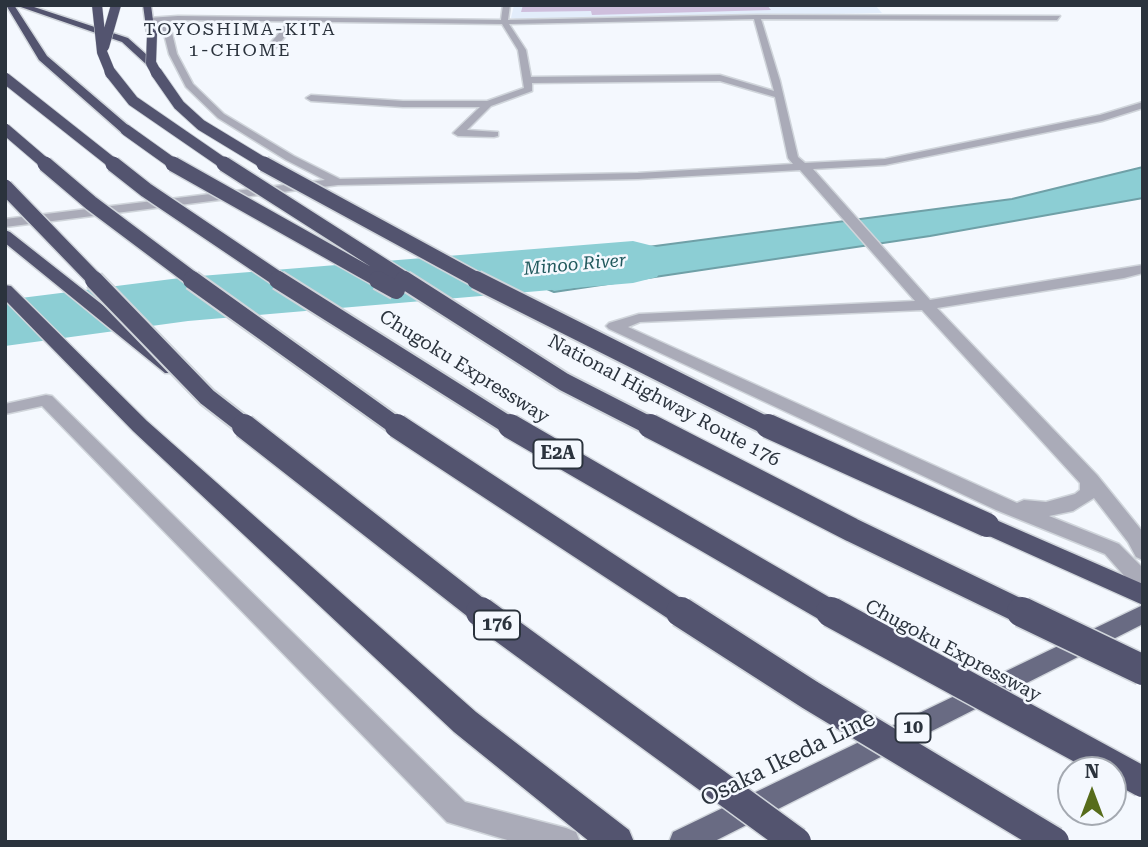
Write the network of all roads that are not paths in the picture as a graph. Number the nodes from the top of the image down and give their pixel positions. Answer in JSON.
{"nodes":[{"id":1,"x":10,"y":5,"type":"edge"},
{"id":2,"x":19,"y":5,"type":"edge"},
{"id":3,"x":97,"y":5,"type":"edge"},
{"id":4,"x":117,"y":5,"type":"edge"},
{"id":5,"x":147,"y":5,"type":"edge"},
{"id":6,"x":507,"y":5,"type":"edge"},
{"id":7,"x":881,"y":5,"type":"edge"},
{"id":8,"x":1000,"y":5,"type":"edge"},
{"id":9,"x":189,"y":12,"type":"dead end"},
{"id":10,"x":321,"y":13,"type":"dead end"},
{"id":11,"x":891,"y":17,"type":"junction"},
{"id":12,"x":178,"y":18,"type":"junction"},
{"id":13,"x":757,"y":18,"type":"junction"},
{"id":14,"x":1018,"y":18,"type":"junction"},
{"id":15,"x":1057,"y":18,"type":"dead end"},
{"id":16,"x":295,"y":20,"type":"junction"},
{"id":17,"x":315,"y":20,"type":"junction"},
{"id":18,"x":504,"y":22,"type":"junction"},
{"id":19,"x":152,"y":27,"type":"junction"},
{"id":20,"x":270,"y":48,"type":"dead end"},
{"id":21,"x":102,"y":52,"type":"junction"},
{"id":22,"x":151,"y":63,"type":"junction"},
{"id":23,"x":5,"y":78,"type":"edge"},
{"id":24,"x":528,"y":80,"type":"junction"},
{"id":25,"x":778,"y":95,"type":"junction"},
{"id":26,"x":311,"y":98,"type":"dead end"},
{"id":27,"x":488,"y":104,"type":"junction"},
{"id":28,"x":1143,"y":105,"type":"edge"},
{"id":29,"x":5,"y":129,"type":"edge"},
{"id":30,"x":494,"y":134,"type":"dead end"},
{"id":31,"x":800,"y":166,"type":"junction"},
{"id":32,"x":338,"y":182,"type":"junction"},
{"id":33,"x":5,"y":187,"type":"edge"},
{"id":34,"x":5,"y":223,"type":"edge"},
{"id":35,"x":5,"y":235,"type":"edge"},
{"id":36,"x":1143,"y":269,"type":"edge"},
{"id":37,"x":5,"y":290,"type":"edge"},
{"id":38,"x":926,"y":305,"type":"junction"},
{"id":39,"x":564,"y":382,"type":"junction"},
{"id":40,"x":206,"y":397,"type":"junction"},
{"id":41,"x":5,"y":409,"type":"edge"},
{"id":42,"x":1090,"y":480,"type":"junction"},
{"id":43,"x":995,"y":515,"type":"junction"},
{"id":44,"x":1143,"y":552,"type":"edge"},
{"id":45,"x":1143,"y":582,"type":"edge"},
{"id":46,"x":1143,"y":595,"type":"edge"},
{"id":47,"x":1143,"y":614,"type":"edge"},
{"id":48,"x":1143,"y":670,"type":"edge"},
{"id":49,"x":1143,"y":782,"type":"edge"},
{"id":50,"x":566,"y":842,"type":"edge"},
{"id":51,"x":617,"y":842,"type":"edge"},
{"id":52,"x":683,"y":842,"type":"edge"},
{"id":53,"x":796,"y":842,"type":"edge"},
{"id":54,"x":1054,"y":842,"type":"edge"}],
"edges":[{"from":1,"to":39,"type":"highway","bridge":true},
{"from":2,"to":22,"type":"highway"},
{"from":3,"to":21,"type":"highway","name":"National Highway Route 176","bridge":true},
{"from":4,"to":21,"type":"highway","bridge":true},
{"from":5,"to":19,"type":"highway"},
{"from":6,"to":18,"type":"street"},
{"from":7,"to":11,"type":"street"},
{"from":8,"to":14,"type":"street"},
{"from":9,"to":12,"type":"street"},
{"from":10,"to":17,"type":"street"},
{"from":11,"to":13,"type":"street"},
{"from":11,"to":14,"type":"street"},
{"from":12,"to":16,"type":"street"},
{"from":12,"to":19,"type":"street"},
{"from":13,"to":18,"type":"street"},
{"from":13,"to":25,"type":"street"},
{"from":14,"to":15,"type":"street"},
{"from":16,"to":17,"type":"street"},
{"from":16,"to":20,"type":"street"},
{"from":17,"to":18,"type":"street"},
{"from":18,"to":24,"type":"street"},
{"from":19,"to":22,"type":"highway","bridge":true},
{"from":19,"to":32,"type":"street"},
{"from":21,"to":39,"type":"highway","name":"National Highway Route 176","bridge":true},
{"from":22,"to":43,"type":"highway","bridge":true},
{"from":23,"to":49,"type":"highway","name":"Chugoku Expressway","number":"E2A","bridge":true},
{"from":24,"to":25,"type":"street"},
{"from":24,"to":27,"type":"street"},
{"from":25,"to":31,"type":"street"},
{"from":26,"to":27,"type":"street"},
{"from":27,"to":30,"type":"street"},
{"from":28,"to":31,"type":"street"},
{"from":29,"to":54,"type":"highway","bridge":true},
{"from":31,"to":32,"type":"street"},
{"from":31,"to":38,"type":"street"},
{"from":32,"to":34,"type":"street"},
{"from":33,"to":40,"type":"highway","bridge":true},
{"from":35,"to":40,"type":"highway","number":"176","bridge":true},
{"from":36,"to":38,"type":"street"},
{"from":37,"to":51,"type":"highway"},
{"from":38,"to":42,"type":"street"},
{"from":38,"to":43,"type":"street"},
{"from":39,"to":48,"type":"highway","name":"National Highway Route 176","bridge":true},
{"from":40,"to":53,"type":"highway","number":"176","bridge":true},
{"from":41,"to":50,"type":"street"},
{"from":42,"to":43,"type":"street"},
{"from":42,"to":44,"type":"street"},
{"from":43,"to":45,"type":"street"},
{"from":43,"to":46,"type":"highway"},
{"from":47,"to":52,"type":"main road","name":"Osaka Ikeda Line","number":"10"}]}
